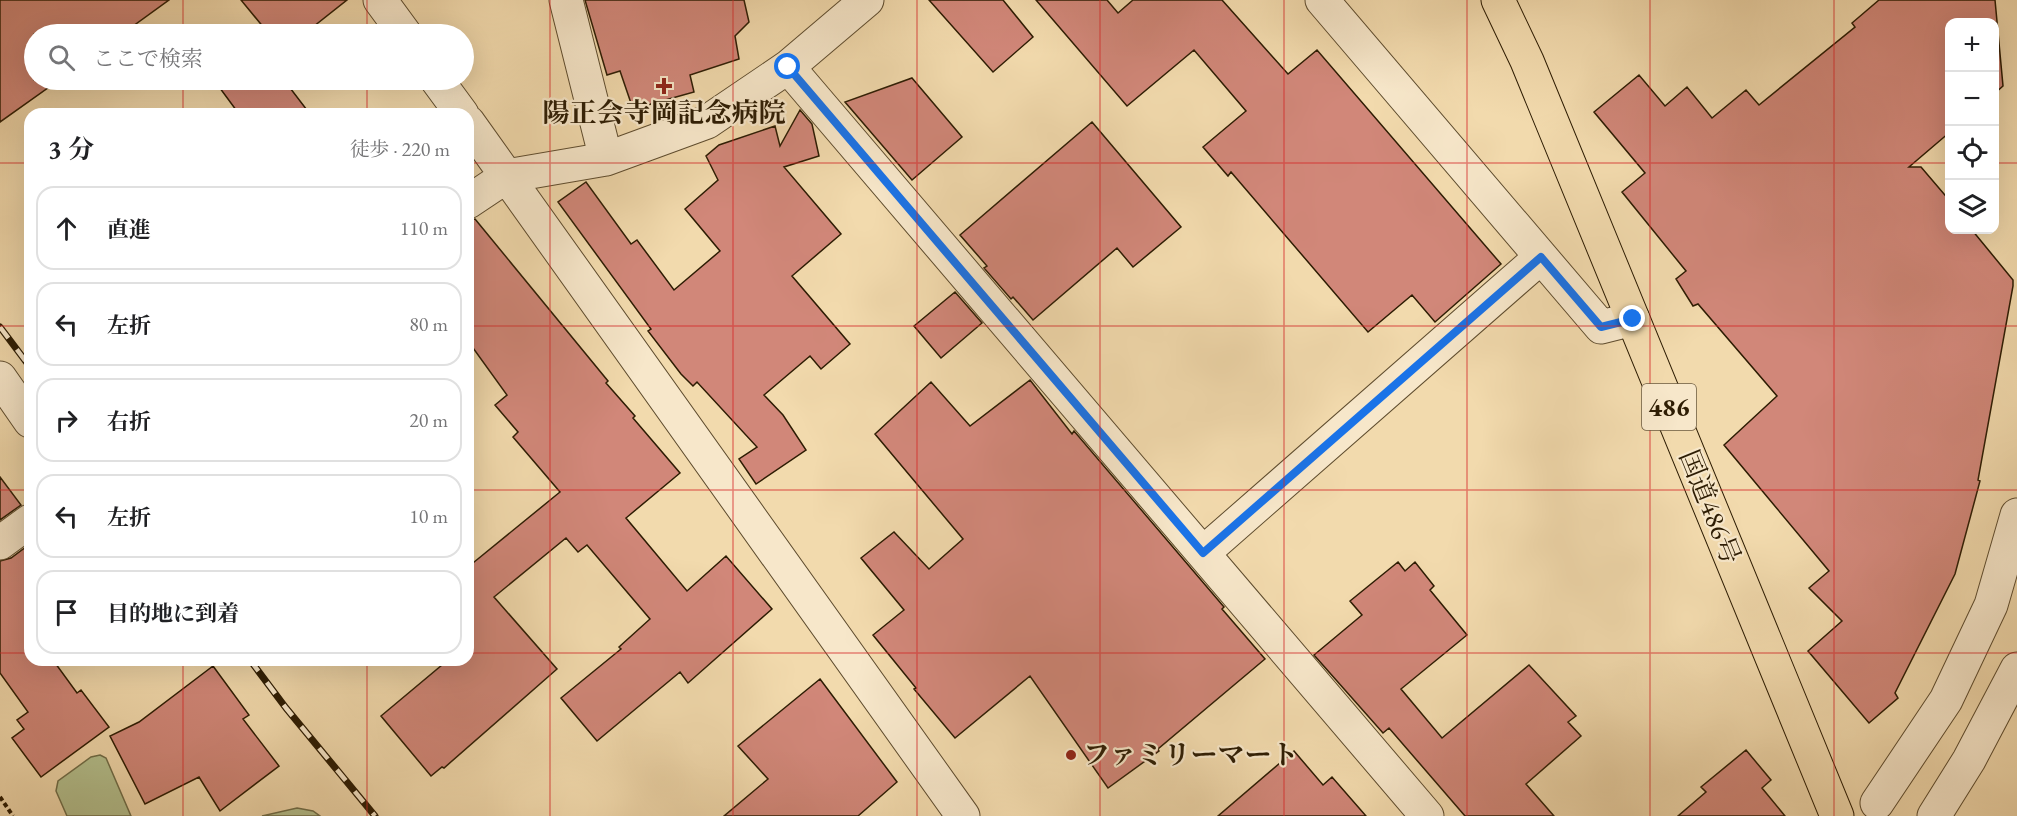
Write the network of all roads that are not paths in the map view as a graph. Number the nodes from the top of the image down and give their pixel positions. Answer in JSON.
{"nodes":[{"id":1,"x":380,"y":0,"type":"edge"},
{"id":2,"x":566,"y":0,"type":"edge"},
{"id":3,"x":867,"y":0,"type":"edge"},
{"id":4,"x":1322,"y":0,"type":"edge"},
{"id":5,"x":1498,"y":0,"type":"edge"},
{"id":6,"x":398,"y":24,"type":"edge"},
{"id":7,"x":788,"y":67,"type":"junction"},
{"id":8,"x":444,"y":90,"type":"edge"},
{"id":9,"x":458,"y":108,"type":"edge"},
{"id":10,"x":474,"y":130,"type":"edge"},
{"id":11,"x":606,"y":159,"type":"junction"},
{"id":12,"x":507,"y":176,"type":"junction"},
{"id":13,"x":474,"y":198,"type":"edge"},
{"id":14,"x":1541,"y":257,"type":"junction"},
{"id":15,"x":1633,"y":319,"type":"junction"},
{"id":16,"x":0,"y":378,"type":"edge"},
{"id":17,"x":24,"y":412,"type":"edge"},
{"id":18,"x":2017,"y":515,"type":"edge"},
{"id":19,"x":24,"y":525,"type":"edge"},
{"id":20,"x":0,"y":543,"type":"edge"},
{"id":21,"x":1203,"y":553,"type":"junction"},
{"id":22,"x":2017,"y":669,"type":"edge"},
{"id":23,"x":1877,"y":803,"type":"dead end"},
{"id":24,"x":963,"y":816,"type":"edge"},
{"id":25,"x":1427,"y":816,"type":"edge"},
{"id":26,"x":1837,"y":816,"type":"edge"},
{"id":27,"x":1934,"y":816,"type":"edge"}],
"edges":[{"from":1,"to":6,"type":"street"},
{"from":2,"to":11,"type":"street"},
{"from":3,"to":7,"type":"street"},
{"from":4,"to":14,"type":"street"},
{"from":5,"to":15,"type":"highway","name":"国道486号","number":"486"},
{"from":7,"to":11,"type":"street"},
{"from":7,"to":21,"type":"street"},
{"from":8,"to":9,"type":"street"},
{"from":10,"to":12,"type":"street"},
{"from":11,"to":12,"type":"street"},
{"from":12,"to":13,"type":"street"},
{"from":12,"to":24,"type":"street"},
{"from":14,"to":15,"type":"street"},
{"from":14,"to":21,"type":"street"},
{"from":15,"to":26,"type":"highway","name":"国道486号","number":"486"},
{"from":16,"to":17,"type":"street"},
{"from":18,"to":23,"type":"street"},
{"from":19,"to":20,"type":"street"},
{"from":21,"to":25,"type":"street"},
{"from":22,"to":27,"type":"street"}]}
